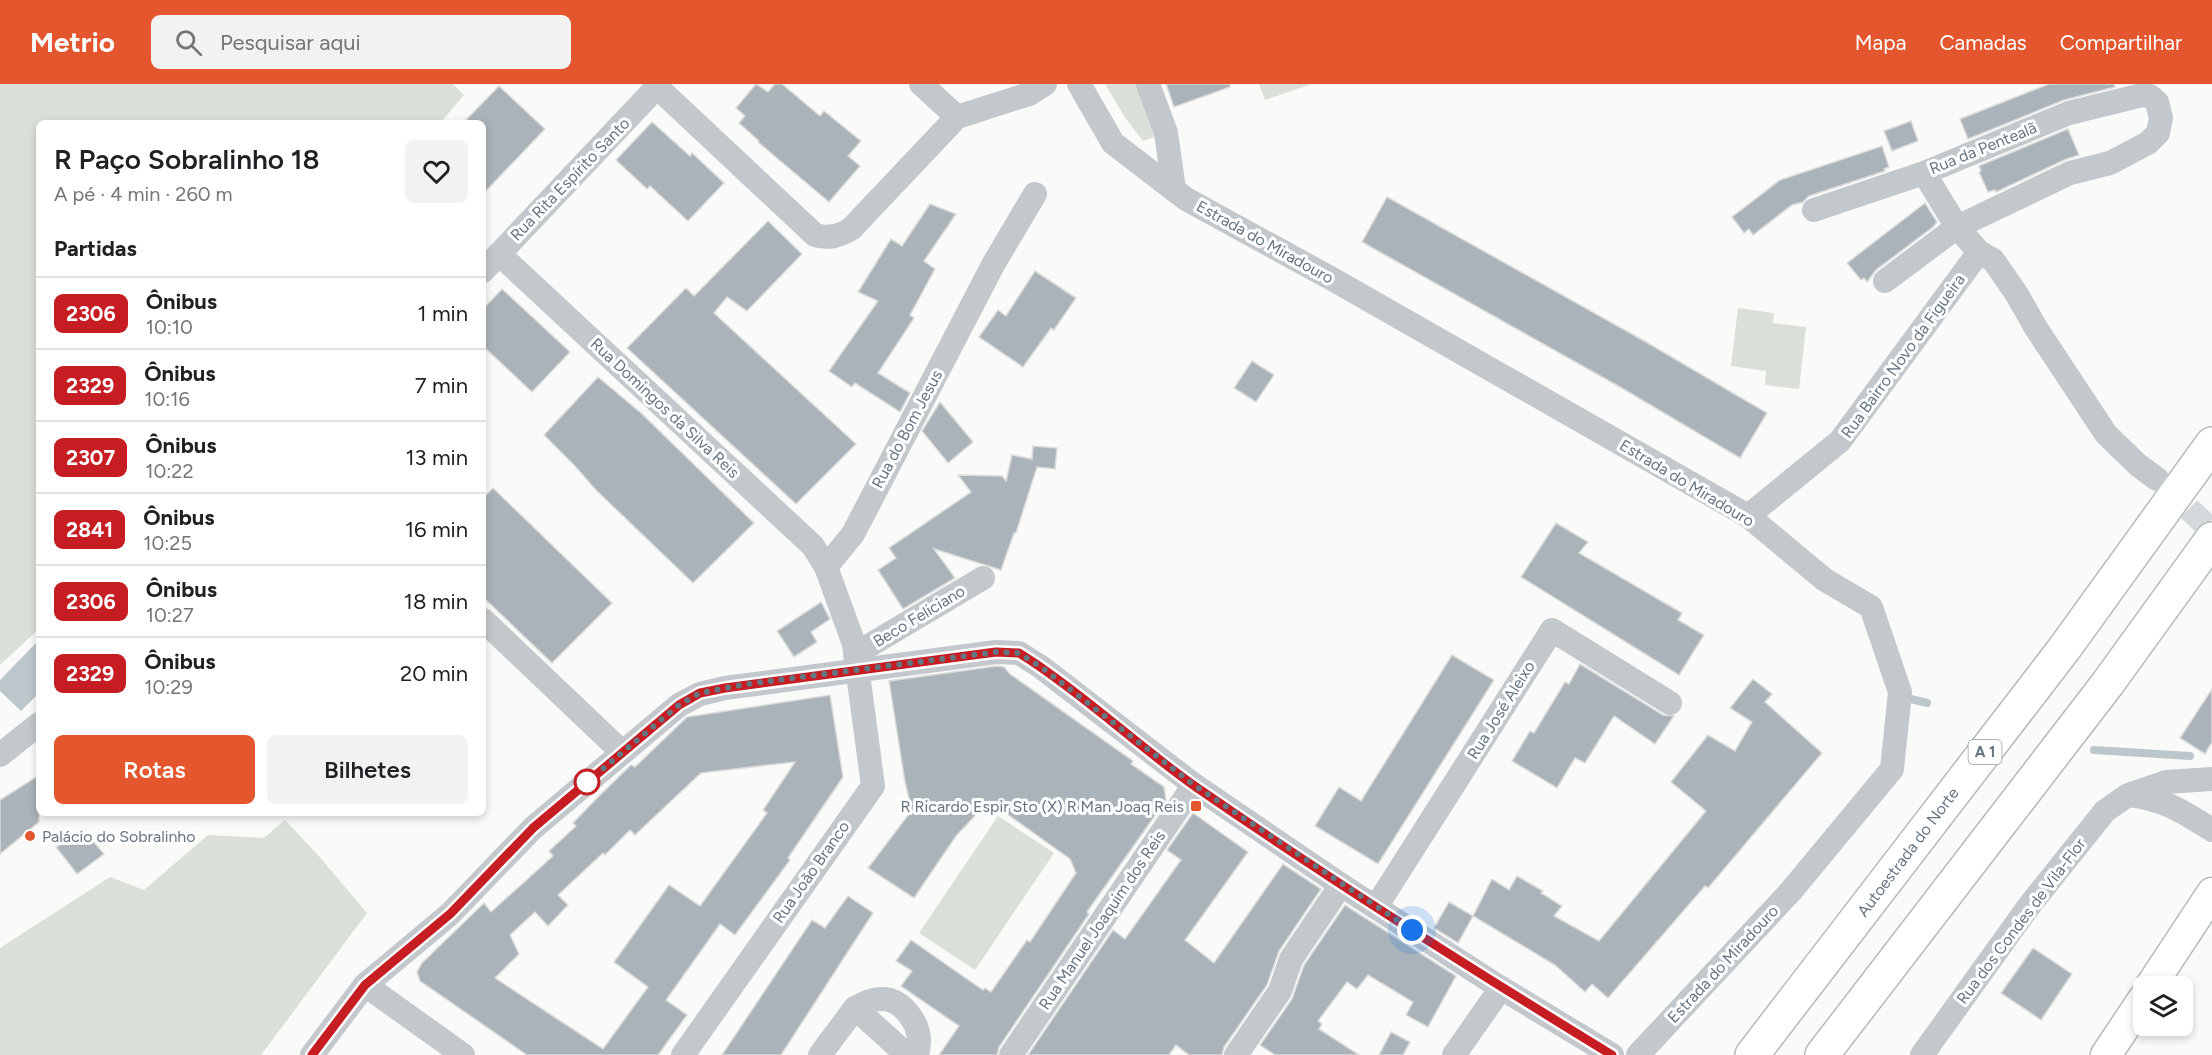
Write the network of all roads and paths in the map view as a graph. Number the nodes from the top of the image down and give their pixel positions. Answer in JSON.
{"nodes":[{"id":1,"x":921,"y":84,"type":"edge"},
{"id":2,"x":1045,"y":84,"type":"edge"},
{"id":3,"x":1078,"y":84,"type":"edge"},
{"id":4,"x":1148,"y":84,"type":"edge"},
{"id":5,"x":657,"y":85,"type":"edge"},
{"id":6,"x":957,"y":117,"type":"junction"},
{"id":7,"x":1924,"y":172,"type":"junction"},
{"id":8,"x":1174,"y":189,"type":"junction"},
{"id":9,"x":1035,"y":194,"type":"dead end"},
{"id":10,"x":1814,"y":210,"type":"dead end"},
{"id":11,"x":1957,"y":227,"type":"junction"},
{"id":12,"x":1979,"y":252,"type":"junction"},
{"id":13,"x":491,"y":263,"type":"edge"},
{"id":14,"x":1885,"y":281,"type":"dead end"},
{"id":15,"x":2212,"y":444,"type":"edge"},
{"id":16,"x":2157,"y":478,"type":"tunnel mouth"},
{"id":17,"x":1748,"y":516,"type":"junction"},
{"id":18,"x":2212,"y":539,"type":"edge"},
{"id":19,"x":826,"y":567,"type":"junction"},
{"id":20,"x":983,"y":578,"type":"dead end"},
{"id":21,"x":486,"y":623,"type":"edge"},
{"id":22,"x":856,"y":662,"type":"junction"},
{"id":23,"x":1670,"y":703,"type":"dead end"},
{"id":24,"x":36,"y":726,"type":"edge"},
{"id":25,"x":622,"y":752,"type":"junction"},
{"id":26,"x":0,"y":755,"type":"edge"},
{"id":27,"x":2206,"y":782,"type":"edge"},
{"id":28,"x":1194,"y":785,"type":"junction"},
{"id":29,"x":2128,"y":795,"type":"junction"},
{"id":30,"x":2212,"y":830,"type":"edge"},
{"id":31,"x":1341,"y":885,"type":"junction"},
{"id":32,"x":2212,"y":893,"type":"edge"},
{"id":33,"x":1376,"y":907,"type":"junction"},
{"id":34,"x":2157,"y":976,"type":"edge"},
{"id":35,"x":365,"y":985,"type":"junction"},
{"id":36,"x":1501,"y":988,"type":"junction"},
{"id":37,"x":855,"y":1008,"type":"junction"},
{"id":38,"x":2133,"y":1014,"type":"edge"},
{"id":39,"x":312,"y":1055,"type":"edge"},
{"id":40,"x":463,"y":1055,"type":"edge"},
{"id":41,"x":683,"y":1055,"type":"edge"},
{"id":42,"x":820,"y":1055,"type":"edge"},
{"id":43,"x":907,"y":1055,"type":"edge"},
{"id":44,"x":917,"y":1055,"type":"edge"},
{"id":45,"x":1011,"y":1055,"type":"edge"},
{"id":46,"x":1236,"y":1055,"type":"edge"},
{"id":47,"x":1454,"y":1055,"type":"edge"},
{"id":48,"x":1612,"y":1055,"type":"edge"},
{"id":49,"x":1638,"y":1055,"type":"edge"},
{"id":50,"x":1752,"y":1055,"type":"edge"},
{"id":51,"x":1822,"y":1055,"type":"edge"},
{"id":52,"x":1922,"y":1055,"type":"edge"},
{"id":53,"x":2106,"y":1055,"type":"edge"}],
"edges":[{"from":1,"to":6,"type":"street"},
{"from":2,"to":6,"type":"street"},
{"from":3,"to":8,"type":"street","name":"Estrada do Miradouro"},
{"from":4,"to":8,"type":"street"},
{"from":5,"to":6,"type":"street"},
{"from":5,"to":13,"type":"street","name":"Rua Rita Espírito Santo"},
{"from":7,"to":10,"type":"street","name":"Rua da Pentealã"},
{"from":7,"to":11,"type":"street"},
{"from":7,"to":11,"type":"street","name":"Rua da Pentealã"},
{"from":8,"to":17,"type":"street","name":"Estrada do Miradouro"},
{"from":9,"to":19,"type":"street","name":"Rua do Bom Jesus"},
{"from":11,"to":12,"type":"street"},
{"from":11,"to":14,"type":"street"},
{"from":12,"to":16,"type":"street"},
{"from":12,"to":17,"type":"street","name":"Rua Bairro Novo da Figueira"},
{"from":13,"to":19,"type":"street","name":"Rua Domingos da Silva Reis"},
{"from":15,"to":50,"type":"highway","name":"Autoestrada do Norte","number":"A 1"},
{"from":17,"to":49,"type":"street","name":"Estrada do Miradouro"},
{"from":18,"to":51,"type":"highway"},
{"from":19,"to":22,"type":"street"},
{"from":20,"to":22,"type":"street","name":"Beco Feliciano"},
{"from":21,"to":25,"type":"street"},
{"from":22,"to":25,"type":"street"},
{"from":22,"to":28,"type":"street"},
{"from":22,"to":41,"type":"street","name":"Rua João Branco"},
{"from":23,"to":33,"type":"street","name":"Rua José Aleixo"},
{"from":24,"to":26,"type":"street"},
{"from":25,"to":35,"type":"street"},
{"from":27,"to":29,"type":"street","name":"Rua dos Condes de Vila-Flor"},
{"from":28,"to":31,"type":"street"},
{"from":28,"to":45,"type":"street","name":"Rua Manuel Joaquim dos Reis"},
{"from":29,"to":30,"type":"street"},
{"from":29,"to":52,"type":"street","name":"Rua dos Condes de Vila-Flor"},
{"from":31,"to":33,"type":"street"},
{"from":31,"to":46,"type":"street"},
{"from":32,"to":34,"type":"main road"},
{"from":33,"to":36,"type":"street"},
{"from":35,"to":39,"type":"street"},
{"from":35,"to":40,"type":"street"},
{"from":36,"to":47,"type":"street"},
{"from":36,"to":48,"type":"street"},
{"from":37,"to":42,"type":"street"},
{"from":37,"to":43,"type":"street"},
{"from":37,"to":44,"type":"street"},
{"from":38,"to":53,"type":"main road"}]}
